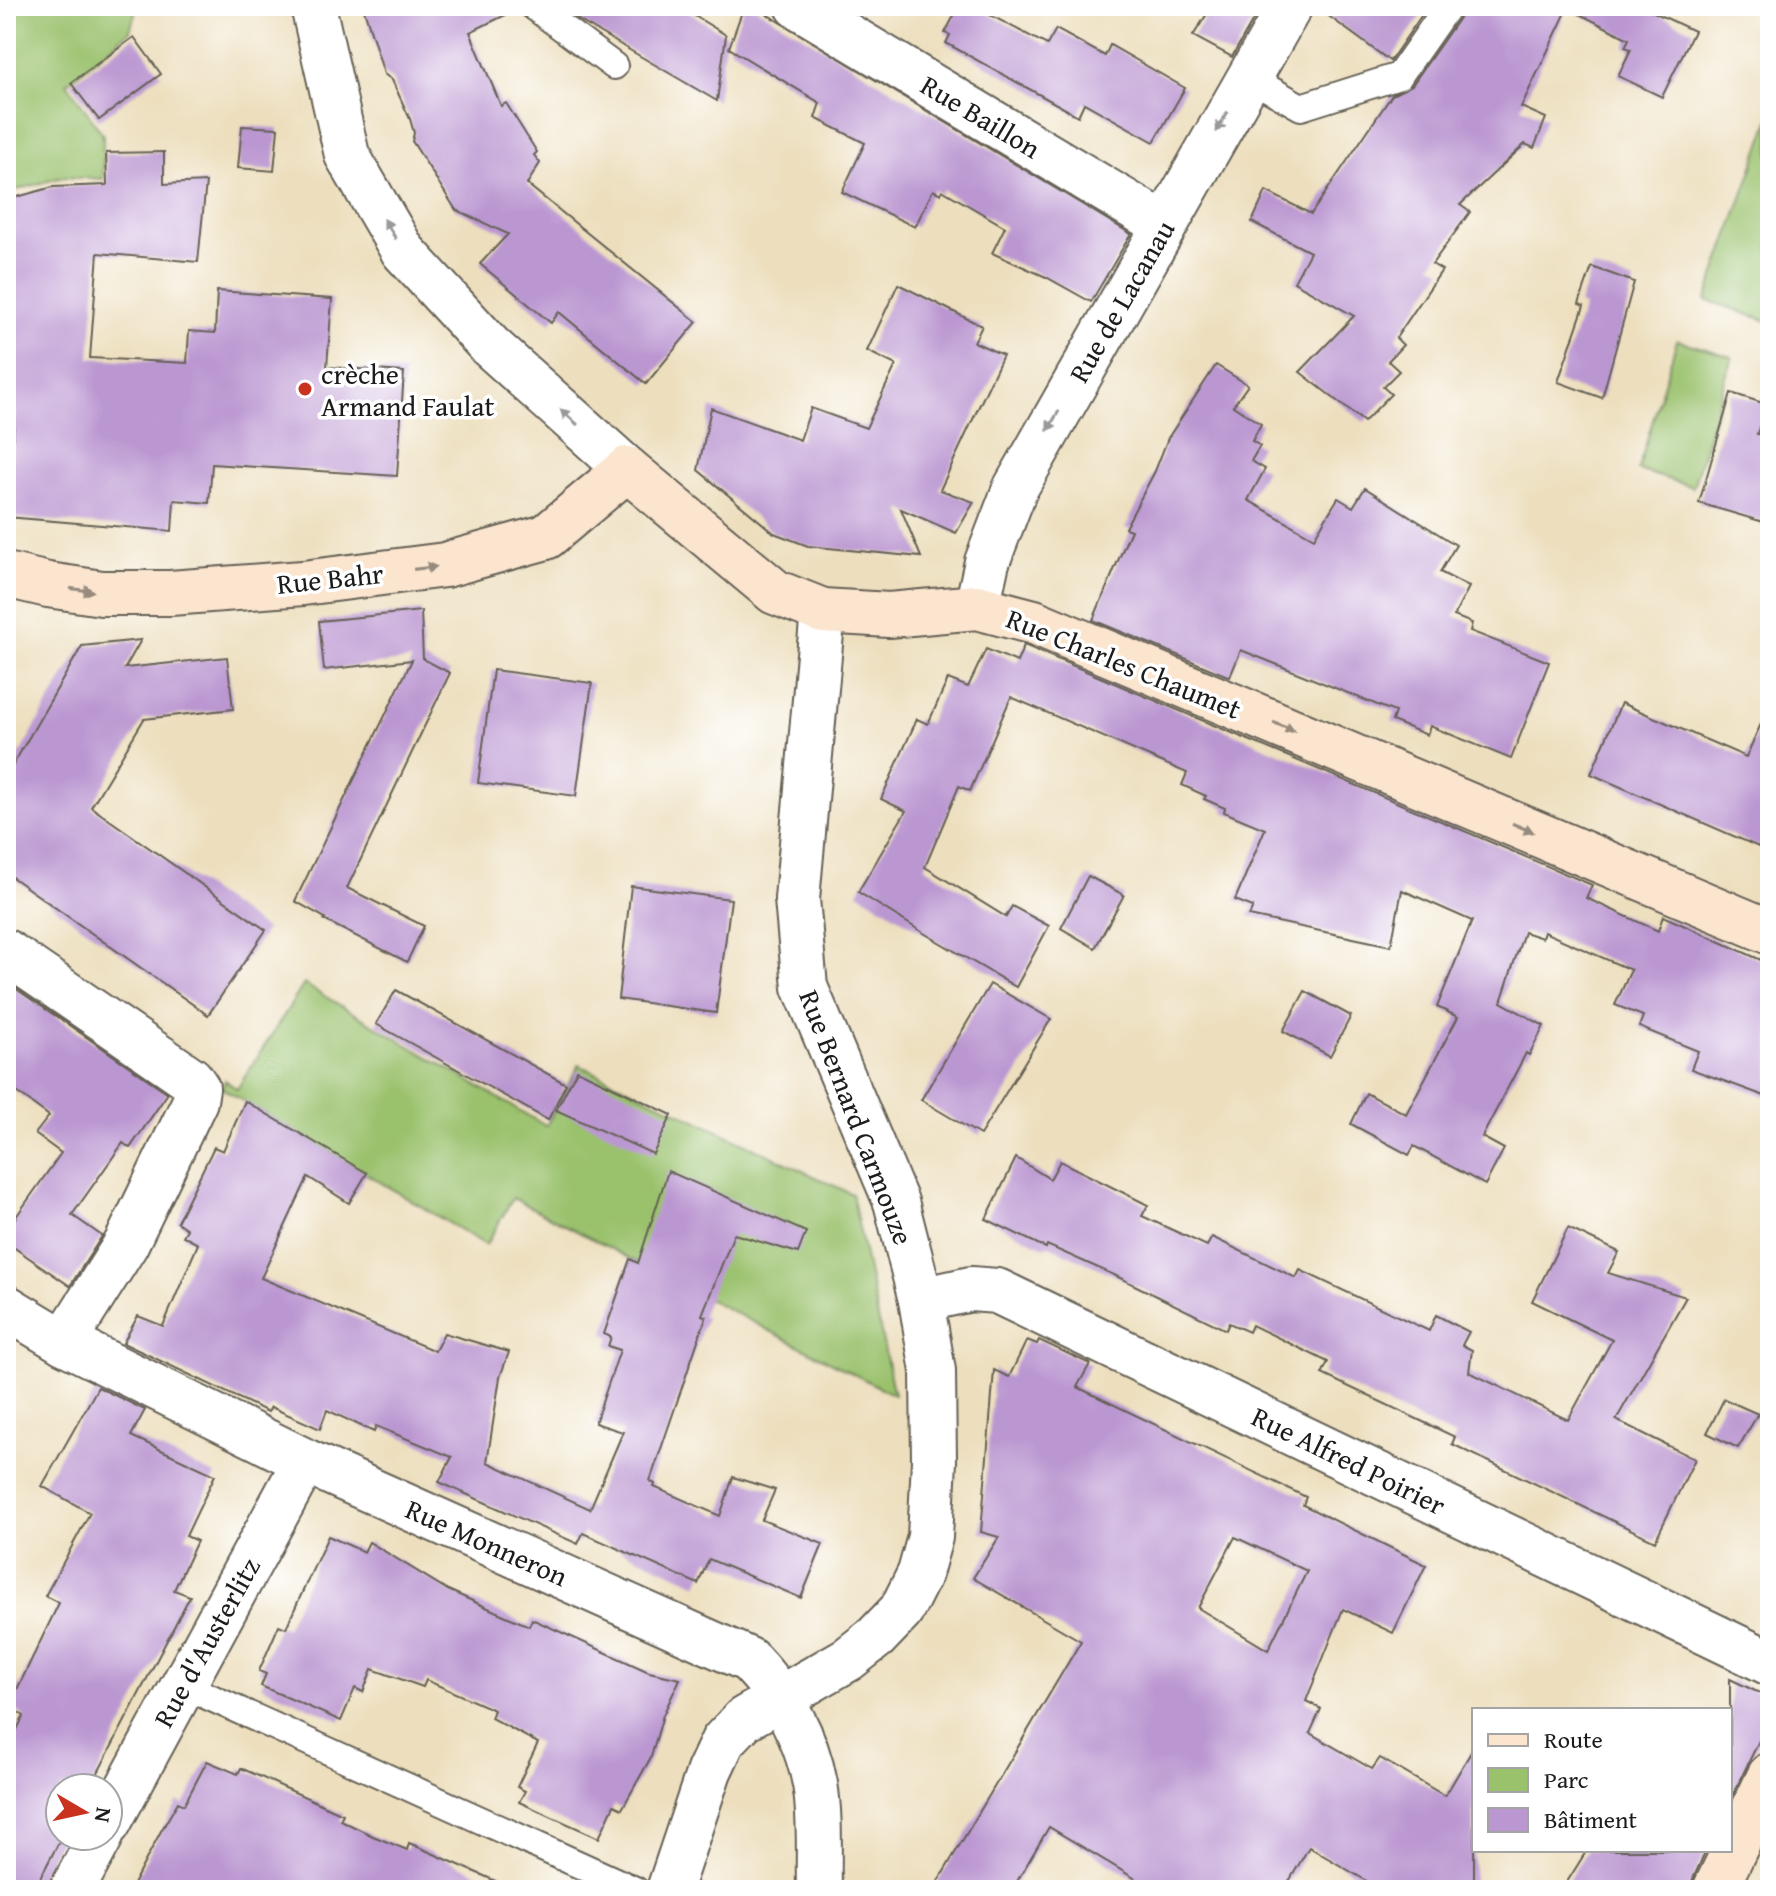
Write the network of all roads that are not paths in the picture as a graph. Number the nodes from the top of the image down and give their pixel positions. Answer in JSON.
{"nodes":[{"id":1,"x":313,"y":6,"type":"edge"},
{"id":2,"x":533,"y":6,"type":"edge"},
{"id":3,"x":798,"y":6,"type":"edge"},
{"id":4,"x":1290,"y":6,"type":"edge"},
{"id":5,"x":1448,"y":6,"type":"edge"},
{"id":6,"x":614,"y":66,"type":"dead end"},
{"id":7,"x":1248,"y":77,"type":"junction"},
{"id":8,"x":1164,"y":225,"type":"junction"},
{"id":9,"x":627,"y":469,"type":"junction"},
{"id":10,"x":6,"y":575,"type":"edge"},
{"id":11,"x":977,"y":607,"type":"junction"},
{"id":12,"x":823,"y":611,"type":"junction"},
{"id":13,"x":1770,"y":932,"type":"edge"},
{"id":14,"x":6,"y":952,"type":"edge"},
{"id":15,"x":921,"y":1300,"type":"junction"},
{"id":16,"x":6,"y":1307,"type":"edge"},
{"id":17,"x":64,"y":1342,"type":"junction"},
{"id":18,"x":305,"y":1461,"type":"junction"},
{"id":19,"x":1770,"y":1663,"type":"edge"},
{"id":20,"x":183,"y":1685,"type":"junction"},
{"id":21,"x":781,"y":1697,"type":"junction"},
{"id":22,"x":1770,"y":1775,"type":"edge"},
{"id":23,"x":124,"y":1794,"type":"edge"},
{"id":24,"x":1759,"y":1826,"type":"edge"},
{"id":25,"x":92,"y":1852,"type":"edge"},
{"id":26,"x":72,"y":1890,"type":"edge"},
{"id":27,"x":635,"y":1890,"type":"edge"},
{"id":28,"x":669,"y":1890,"type":"edge"},
{"id":29,"x":819,"y":1890,"type":"edge"},
{"id":30,"x":1715,"y":1890,"type":"edge"}],
"edges":[{"from":9,"to":1,"type":"street","name":"Rue Charles Chaumet","one_way":true},
{"from":2,"to":6,"type":"lane"},
{"from":3,"to":8,"type":"street","name":"Rue Baillon"},
{"from":4,"to":7,"type":"street","name":"Rue de Lacanau"},
{"from":5,"to":7,"type":"lane"},
{"from":7,"to":8,"type":"street","name":"Rue de Lacanau","one_way":true},
{"from":8,"to":11,"type":"street","name":"Rue de Lacanau","one_way":true},
{"from":10,"to":9,"type":"street","name":"Rue Bahr","one_way":true},
{"from":9,"to":12,"type":"street","name":"Rue Charles Chaumet"},
{"from":11,"to":12,"type":"street","name":"Rue Charles Chaumet"},
{"from":11,"to":13,"type":"street","name":"Rue Charles Chaumet","one_way":true},
{"from":12,"to":15,"type":"street","name":"Rue Bernard Carmouze"},
{"from":14,"to":17,"type":"street"},
{"from":15,"to":19,"type":"street","name":"Rue Alfred Poirier"},
{"from":15,"to":21,"type":"street","name":"Rue Bernard Carmouze"},
{"from":16,"to":17,"type":"street","name":"Rue Monneron"},
{"from":17,"to":18,"type":"street","name":"Rue Monneron"},
{"from":18,"to":20,"type":"street","name":"Rue d'Austerlitz"},
{"from":18,"to":21,"type":"street","name":"Rue Monneron"},
{"from":20,"to":23,"type":"street","name":"Rue d'Austerlitz"},
{"from":20,"to":27,"type":"lane"},
{"from":21,"to":28,"type":"street","name":"Rue Bernard Carmouze"},
{"from":21,"to":29,"type":"street","name":"Rue Monneron"},
{"from":22,"to":24,"type":"street"},
{"from":24,"to":30,"type":"street"},
{"from":25,"to":26,"type":"street"}]}
